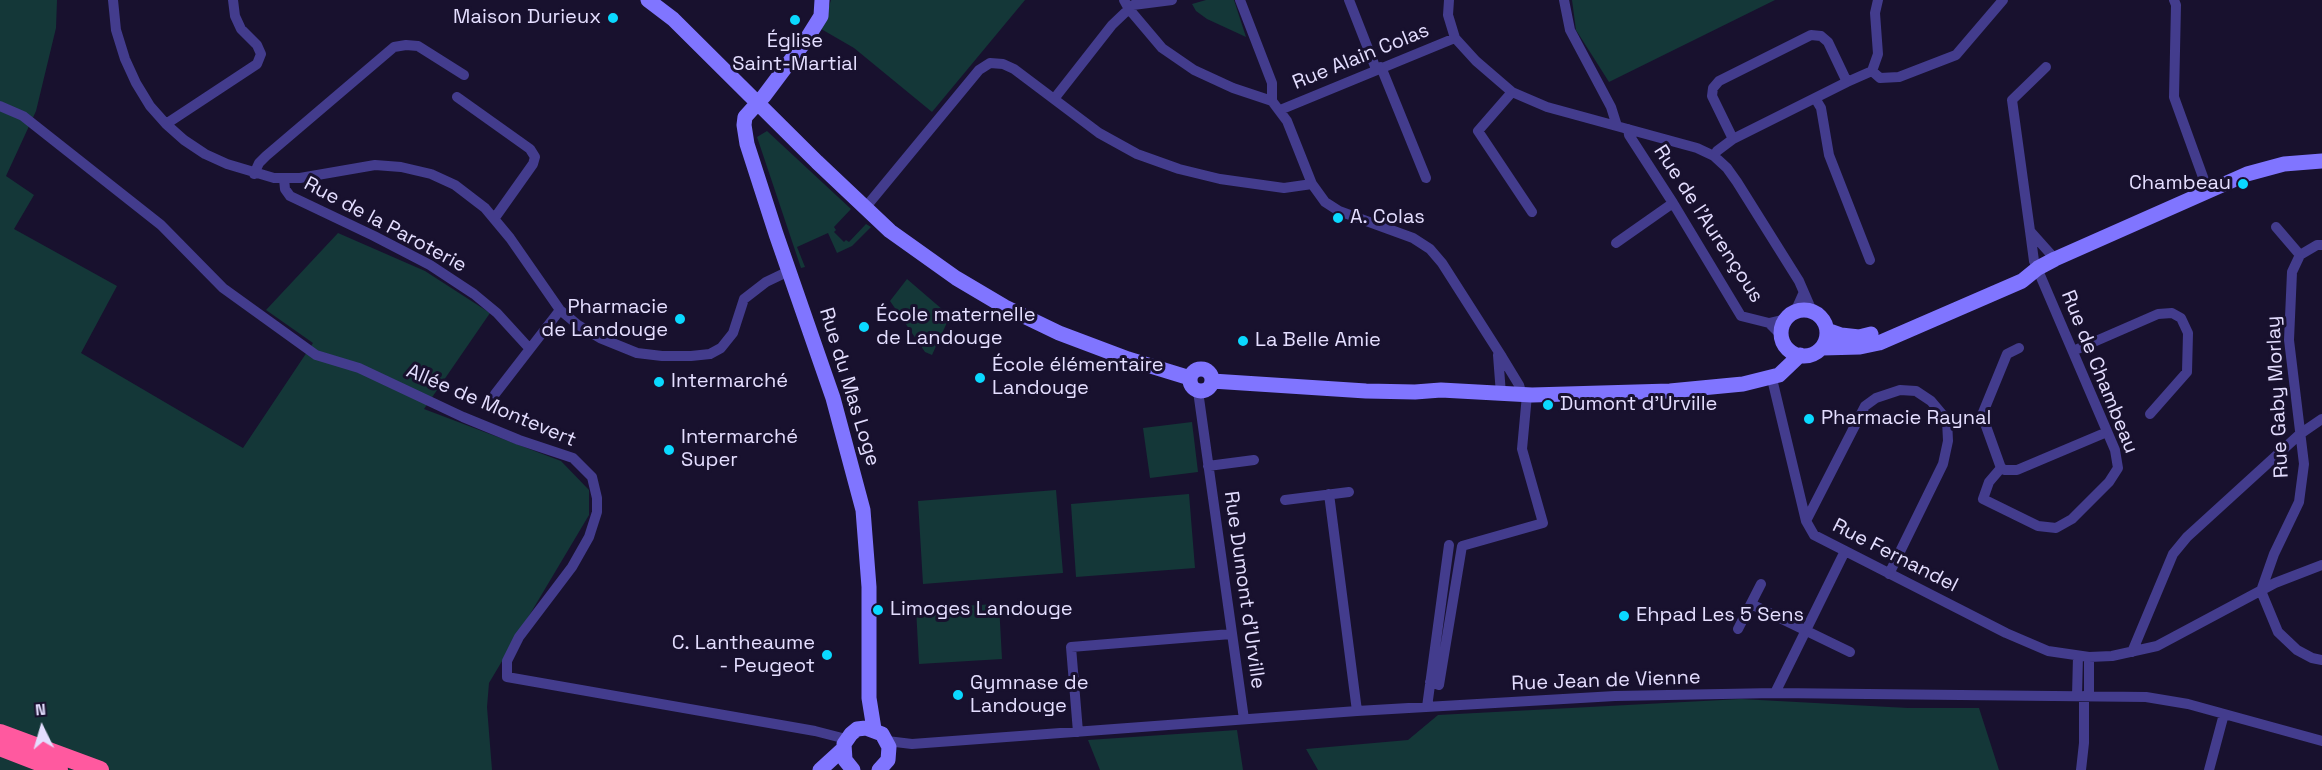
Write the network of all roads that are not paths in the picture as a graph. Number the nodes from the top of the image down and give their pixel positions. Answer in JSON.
{"nodes":[{"id":1,"x":113,"y":0,"type":"edge"},
{"id":2,"x":233,"y":0,"type":"edge"},
{"id":3,"x":648,"y":0,"type":"edge"},
{"id":4,"x":822,"y":0,"type":"edge"},
{"id":5,"x":1172,"y":0,"type":"edge"},
{"id":6,"x":1240,"y":0,"type":"edge"},
{"id":7,"x":1348,"y":0,"type":"edge"},
{"id":8,"x":1449,"y":0,"type":"edge"},
{"id":9,"x":1564,"y":0,"type":"edge"},
{"id":10,"x":1878,"y":0,"type":"edge"},
{"id":11,"x":2003,"y":0,"type":"edge"},
{"id":12,"x":2174,"y":0,"type":"edge"},
{"id":13,"x":1126,"y":4,"type":"edge"},
{"id":14,"x":1455,"y":38,"type":"junction"},
{"id":15,"x":2046,"y":67,"type":"dead end"},
{"id":16,"x":1379,"y":68,"type":"junction"},
{"id":17,"x":1872,"y":71,"type":"junction"},
{"id":18,"x":464,"y":75,"type":"dead end"},
{"id":19,"x":1847,"y":82,"type":"junction"},
{"id":20,"x":1512,"y":92,"type":"junction"},
{"id":21,"x":457,"y":97,"type":"dead end"},
{"id":22,"x":1054,"y":99,"type":"junction"},
{"id":23,"x":1815,"y":99,"type":"junction"},
{"id":24,"x":1272,"y":101,"type":"junction"},
{"id":25,"x":759,"y":103,"type":"junction"},
{"id":26,"x":0,"y":106,"type":"edge"},
{"id":27,"x":1280,"y":110,"type":"junction"},
{"id":28,"x":166,"y":124,"type":"junction"},
{"id":29,"x":1622,"y":128,"type":"junction"},
{"id":30,"x":1733,"y":139,"type":"junction"},
{"id":31,"x":1714,"y":156,"type":"junction"},
{"id":32,"x":2322,"y":160,"type":"edge"},
{"id":33,"x":255,"y":174,"type":"junction"},
{"id":34,"x":1426,"y":178,"type":"dead end"},
{"id":35,"x":284,"y":179,"type":"junction"},
{"id":36,"x":1312,"y":184,"type":"junction"},
{"id":37,"x":2208,"y":191,"type":"junction"},
{"id":38,"x":1673,"y":203,"type":"junction"},
{"id":39,"x":866,"y":208,"type":"junction"},
{"id":40,"x":1532,"y":212,"type":"dead end"},
{"id":41,"x":494,"y":219,"type":"junction"},
{"id":42,"x":2276,"y":227,"type":"dead end"},
{"id":43,"x":2030,"y":231,"type":"junction"},
{"id":44,"x":1616,"y":243,"type":"dead end"},
{"id":45,"x":2322,"y":244,"type":"edge"},
{"id":46,"x":2300,"y":255,"type":"junction"},
{"id":47,"x":2055,"y":259,"type":"junction"},
{"id":48,"x":1870,"y":260,"type":"dead end"},
{"id":49,"x":2038,"y":268,"type":"junction"},
{"id":50,"x":789,"y":271,"type":"junction"},
{"id":51,"x":1803,"y":294,"type":"junction"},
{"id":52,"x":560,"y":310,"type":"junction"},
{"id":53,"x":1812,"y":311,"type":"junction"},
{"id":54,"x":1791,"y":315,"type":"junction"},
{"id":55,"x":1769,"y":324,"type":"junction"},
{"id":56,"x":1827,"y":330,"type":"junction"},
{"id":57,"x":1783,"y":340,"type":"junction"},
{"id":58,"x":530,"y":348,"type":"junction"},
{"id":59,"x":1822,"y":348,"type":"junction"},
{"id":60,"x":2019,"y":348,"type":"dead end"},
{"id":61,"x":1497,"y":349,"type":"junction"},
{"id":62,"x":2073,"y":351,"type":"junction"},
{"id":63,"x":1800,"y":355,"type":"junction"},
{"id":64,"x":1769,"y":377,"type":"junction"},
{"id":65,"x":1194,"y":385,"type":"junction"},
{"id":66,"x":495,"y":394,"type":"dead end"},
{"id":67,"x":1501,"y":394,"type":"junction"},
{"id":68,"x":1525,"y":395,"type":"junction"},
{"id":69,"x":2150,"y":414,"type":"dead end"},
{"id":70,"x":2322,"y":419,"type":"edge"},
{"id":71,"x":2107,"y":432,"type":"junction"},
{"id":72,"x":2302,"y":433,"type":"junction"},
{"id":73,"x":1254,"y":460,"type":"dead end"},
{"id":74,"x":1208,"y":466,"type":"junction"},
{"id":75,"x":2001,"y":468,"type":"junction"},
{"id":76,"x":1349,"y":492,"type":"dead end"},
{"id":77,"x":1329,"y":494,"type":"junction"},
{"id":78,"x":1285,"y":500,"type":"dead end"},
{"id":79,"x":1806,"y":521,"type":"junction"},
{"id":80,"x":1449,"y":545,"type":"dead end"},
{"id":81,"x":1845,"y":551,"type":"junction"},
{"id":82,"x":2322,"y":565,"type":"edge"},
{"id":83,"x":1889,"y":574,"type":"junction"},
{"id":84,"x":1761,"y":584,"type":"dead end"},
{"id":85,"x":2261,"y":591,"type":"junction"},
{"id":86,"x":1751,"y":604,"type":"junction"},
{"id":87,"x":1738,"y":629,"type":"dead end"},
{"id":88,"x":1806,"y":631,"type":"junction"},
{"id":89,"x":1231,"y":634,"type":"junction"},
{"id":90,"x":1850,"y":652,"type":"dead end"},
{"id":91,"x":2132,"y":652,"type":"junction"},
{"id":92,"x":2084,"y":656,"type":"junction"},
{"id":93,"x":2322,"y":660,"type":"edge"},
{"id":94,"x":1430,"y":682,"type":"junction"},
{"id":95,"x":1775,"y":693,"type":"junction"},
{"id":96,"x":2084,"y":696,"type":"junction"},
{"id":97,"x":869,"y":698,"type":"junction"},
{"id":98,"x":1427,"y":707,"type":"junction"},
{"id":99,"x":1358,"y":711,"type":"junction"},
{"id":100,"x":2224,"y":714,"type":"junction"},
{"id":101,"x":1244,"y":719,"type":"junction"},
{"id":102,"x":874,"y":729,"type":"junction"},
{"id":103,"x":1078,"y":732,"type":"junction"},
{"id":104,"x":0,"y":733,"type":"edge"},
{"id":105,"x":849,"y":739,"type":"junction"},
{"id":106,"x":2322,"y":741,"type":"edge"},
{"id":107,"x":0,"y":747,"type":"edge"},
{"id":108,"x":888,"y":748,"type":"junction"},
{"id":109,"x":824,"y":768,"type":"edge"},
{"id":110,"x":852,"y":769,"type":"edge"},
{"id":111,"x":59,"y":770,"type":"edge"},
{"id":112,"x":100,"y":770,"type":"edge"},
{"id":113,"x":879,"y":770,"type":"edge"},
{"id":114,"x":2081,"y":770,"type":"edge"},
{"id":115,"x":2209,"y":770,"type":"edge"}],
"edges":[{"from":1,"to":28,"type":"street"},
{"from":2,"to":28,"type":"street"},
{"from":3,"to":25,"type":"main road"},
{"from":4,"to":25,"type":"main road"},
{"from":5,"to":13,"type":"street"},
{"from":6,"to":24,"type":"street"},
{"from":7,"to":16,"type":"street"},
{"from":8,"to":14,"type":"street"},
{"from":9,"to":29,"type":"street","name":"Rue de l'Aurençous"},
{"from":10,"to":17,"type":"street"},
{"from":11,"to":17,"type":"street"},
{"from":12,"to":37,"type":"street"},
{"from":13,"to":22,"type":"street"},
{"from":13,"to":24,"type":"street"},
{"from":14,"to":16,"type":"street","name":"Rue Alain Colas"},
{"from":14,"to":20,"type":"street"},
{"from":15,"to":43,"type":"street","name":"Rue de Chambeau"},
{"from":16,"to":27,"type":"street","name":"Rue Alain Colas"},
{"from":16,"to":34,"type":"street"},
{"from":17,"to":19,"type":"street"},
{"from":18,"to":33,"type":"street"},
{"from":19,"to":23,"type":"street"},
{"from":19,"to":30,"type":"street"},
{"from":20,"to":29,"type":"street"},
{"from":20,"to":40,"type":"street"},
{"from":21,"to":41,"type":"street"},
{"from":22,"to":36,"type":"street"},
{"from":22,"to":39,"type":"street"},
{"from":23,"to":30,"type":"street"},
{"from":23,"to":48,"type":"street"},
{"from":24,"to":27,"type":"street"},
{"from":25,"to":39,"type":"main road"},
{"from":25,"to":50,"type":"main road","name":"Rue du Mas Loge"},
{"from":26,"to":105,"type":"street","name":"Allée de Montevert"},
{"from":27,"to":36,"type":"street"},
{"from":28,"to":33,"type":"street"},
{"from":29,"to":31,"type":"street"},
{"from":29,"to":38,"type":"street","name":"Rue de l'Aurençous"},
{"from":30,"to":31,"type":"street"},
{"from":31,"to":51,"type":"street"},
{"from":32,"to":37,"type":"main road"},
{"from":33,"to":35,"type":"street"},
{"from":35,"to":41,"type":"street"},
{"from":35,"to":58,"type":"street","name":"Rue de la Paroterie"},
{"from":36,"to":61,"type":"street"},
{"from":37,"to":47,"type":"main road"},
{"from":38,"to":44,"type":"street"},
{"from":38,"to":55,"type":"street","name":"Rue de l'Aurençous"},
{"from":39,"to":65,"type":"main road"},
{"from":41,"to":52,"type":"street"},
{"from":42,"to":46,"type":"street"},
{"from":43,"to":47,"type":"street"},
{"from":43,"to":49,"type":"street","name":"Rue de Chambeau"},
{"from":45,"to":46,"type":"street"},
{"from":46,"to":72,"type":"street","name":"Rue Gaby Morlay"},
{"from":47,"to":49,"type":"main road"},
{"from":49,"to":56,"type":"main road"},
{"from":49,"to":59,"type":"main road"},
{"from":49,"to":62,"type":"street","name":"Rue de Chambeau"},
{"from":50,"to":52,"type":"street"},
{"from":50,"to":97,"type":"main road","name":"Rue du Mas Loge"},
{"from":51,"to":53,"type":"street"},
{"from":51,"to":54,"type":"street"},
{"from":52,"to":58,"type":"street"},
{"from":53,"to":54,"type":"main road"},
{"from":53,"to":56,"type":"main road"},
{"from":54,"to":55,"type":"street","name":"Rue de l'Aurençous"},
{"from":54,"to":57,"type":"main road"},
{"from":55,"to":57,"type":"street","name":"Rue de l'Aurençous"},
{"from":56,"to":59,"type":"main road"},
{"from":57,"to":63,"type":"main road"},
{"from":57,"to":64,"type":"main road"},
{"from":58,"to":66,"type":"street"},
{"from":59,"to":63,"type":"main road"},
{"from":60,"to":75,"type":"street"},
{"from":61,"to":67,"type":"street"},
{"from":61,"to":68,"type":"street"},
{"from":62,"to":69,"type":"street"},
{"from":62,"to":71,"type":"street","name":"Rue de Chambeau"},
{"from":63,"to":64,"type":"main road"},
{"from":64,"to":68,"type":"main road"},
{"from":64,"to":79,"type":"street","name":"Rue Fernandel"},
{"from":65,"to":67,"type":"main road"},
{"from":65,"to":74,"type":"street","name":"Rue Dumont d'Urville"},
{"from":67,"to":68,"type":"main road"},
{"from":68,"to":94,"type":"street"},
{"from":70,"to":72,"type":"street"},
{"from":71,"to":75,"type":"street"},
{"from":71,"to":75,"type":"street","name":"Rue de Chambeau"},
{"from":72,"to":85,"type":"street","name":"Rue Gaby Morlay"},
{"from":72,"to":91,"type":"street"},
{"from":73,"to":74,"type":"street","name":"Rue Dumont d'Urville"},
{"from":74,"to":89,"type":"street","name":"Rue Dumont d'Urville"},
{"from":76,"to":77,"type":"street"},
{"from":77,"to":78,"type":"street"},
{"from":77,"to":99,"type":"street"},
{"from":79,"to":81,"type":"street","name":"Rue Fernandel"},
{"from":79,"to":83,"type":"street"},
{"from":80,"to":94,"type":"street"},
{"from":81,"to":83,"type":"street","name":"Rue Fernandel"},
{"from":81,"to":88,"type":"street"},
{"from":82,"to":85,"type":"street","name":"Rue Fernandel"},
{"from":83,"to":92,"type":"street","name":"Rue Fernandel"},
{"from":84,"to":86,"type":"street"},
{"from":85,"to":91,"type":"street","name":"Rue Fernandel"},
{"from":85,"to":93,"type":"street"},
{"from":86,"to":87,"type":"street"},
{"from":86,"to":88,"type":"street"},
{"from":88,"to":90,"type":"street"},
{"from":88,"to":95,"type":"street"},
{"from":89,"to":101,"type":"street","name":"Rue Dumont d'Urville"},
{"from":89,"to":103,"type":"street"},
{"from":91,"to":92,"type":"street","name":"Rue Fernandel"},
{"from":92,"to":96,"type":"street"},
{"from":94,"to":98,"type":"street"},
{"from":95,"to":96,"type":"street","name":"Rue Jean de Vienne"},
{"from":95,"to":98,"type":"street","name":"Rue Jean de Vienne"},
{"from":96,"to":100,"type":"street","name":"Rue Jean de Vienne"},
{"from":96,"to":114,"type":"street"},
{"from":97,"to":102,"type":"main road","name":"Rue du Mas Loge"},
{"from":97,"to":105,"type":"main road","name":"Rue du Mas Loge"},
{"from":98,"to":99,"type":"street","name":"Rue Jean de Vienne"},
{"from":99,"to":101,"type":"street","name":"Rue Jean de Vienne"},
{"from":100,"to":106,"type":"street","name":"Rue Jean de Vienne"},
{"from":100,"to":115,"type":"street"},
{"from":101,"to":103,"type":"street","name":"Rue Jean de Vienne"},
{"from":102,"to":105,"type":"main road"},
{"from":102,"to":108,"type":"main road"},
{"from":103,"to":108,"type":"street","name":"Rue Jean de Vienne"},
{"from":104,"to":112,"type":"highway"},
{"from":105,"to":109,"type":"main road"},
{"from":105,"to":110,"type":"main road"},
{"from":107,"to":111,"type":"highway"},
{"from":108,"to":113,"type":"main road"},
{"from":109,"to":110,"type":"main road"}]}
